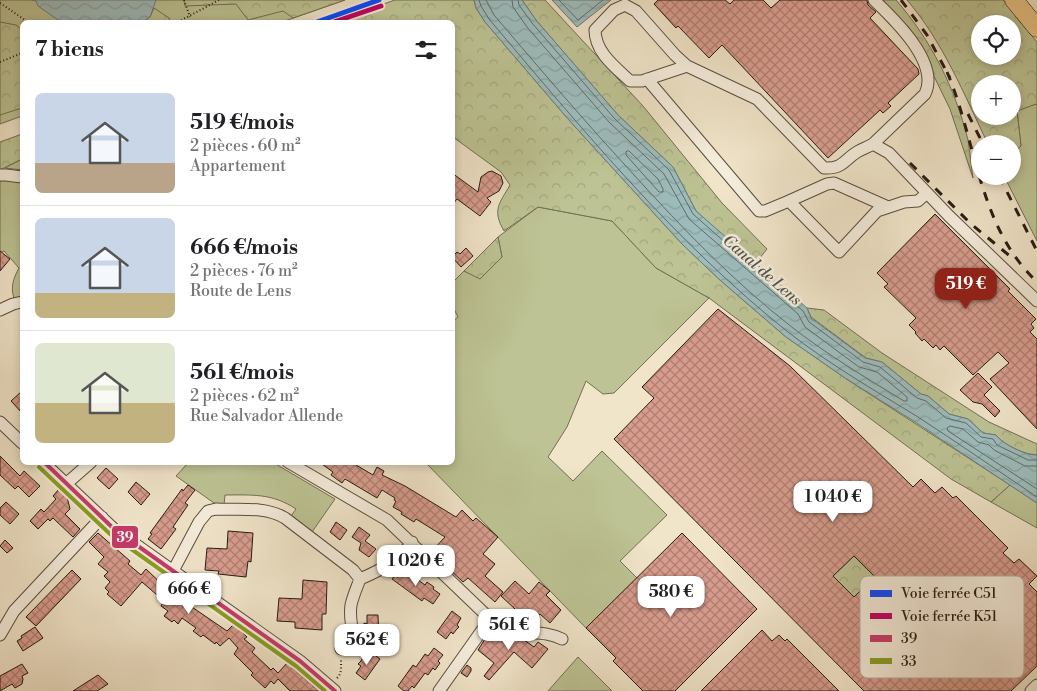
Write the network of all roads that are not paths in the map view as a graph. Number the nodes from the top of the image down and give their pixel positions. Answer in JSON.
{"nodes":[{"id":1,"x":874,"y":0,"type":"edge"},
{"id":2,"x":1014,"y":0,"type":"edge"},
{"id":3,"x":632,"y":4,"type":"edge"},
{"id":4,"x":1037,"y":28,"type":"edge"},
{"id":5,"x":687,"y":66,"type":"junction"},
{"id":6,"x":647,"y":79,"type":"junction"},
{"id":7,"x":873,"y":144,"type":"junction"},
{"id":8,"x":0,"y":176,"type":"edge"},
{"id":9,"x":20,"y":176,"type":"edge"},
{"id":10,"x":927,"y":193,"type":"junction"},
{"id":11,"x":789,"y":201,"type":"junction"},
{"id":12,"x":888,"y":208,"type":"junction"},
{"id":13,"x":1037,"y":301,"type":"edge"},
{"id":14,"x":20,"y":302,"type":"edge"},
{"id":15,"x":0,"y":310,"type":"edge"},
{"id":16,"x":0,"y":422,"type":"edge"},
{"id":17,"x":20,"y":441,"type":"edge"},
{"id":18,"x":46,"y":465,"type":"edge"},
{"id":19,"x":88,"y":465,"type":"edge"},
{"id":20,"x":293,"y":465,"type":"edge"},
{"id":21,"x":66,"y":484,"type":"junction"},
{"id":22,"x":102,"y":517,"type":"junction"},
{"id":23,"x":412,"y":542,"type":"junction"},
{"id":24,"x":173,"y":571,"type":"junction"},
{"id":25,"x":360,"y":579,"type":"junction"},
{"id":26,"x":487,"y":619,"type":"junction"},
{"id":27,"x":0,"y":635,"type":"edge"},
{"id":28,"x":562,"y":639,"type":"dead end"},
{"id":29,"x":342,"y":649,"type":"road end"},
{"id":30,"x":1037,"y":685,"type":"edge"},
{"id":31,"x":332,"y":688,"type":"edge"},
{"id":32,"x":439,"y":691,"type":"edge"},
{"id":33,"x":1031,"y":691,"type":"edge"}],
"edges":[{"from":1,"to":7,"type":"street"},
{"from":2,"to":4,"type":"highway"},
{"from":3,"to":5,"type":"street"},
{"from":3,"to":6,"type":"street"},
{"from":5,"to":6,"type":"street"},
{"from":5,"to":7,"type":"street"},
{"from":6,"to":11,"type":"street"},
{"from":7,"to":10,"type":"street"},
{"from":8,"to":9,"type":"street"},
{"from":10,"to":12,"type":"street"},
{"from":10,"to":13,"type":"street"},
{"from":11,"to":12,"type":"street"},
{"from":11,"to":12,"type":"street"},
{"from":14,"to":15,"type":"street"},
{"from":16,"to":17,"type":"street"},
{"from":18,"to":21,"type":"street"},
{"from":19,"to":21,"type":"street"},
{"from":20,"to":23,"type":"street"},
{"from":21,"to":22,"type":"street"},
{"from":22,"to":24,"type":"street"},
{"from":22,"to":27,"type":"street"},
{"from":23,"to":25,"type":"street"},
{"from":23,"to":26,"type":"street"},
{"from":24,"to":25,"type":"street"},
{"from":24,"to":31,"type":"street"},
{"from":25,"to":29,"type":"street"},
{"from":26,"to":28,"type":"street"},
{"from":26,"to":32,"type":"street"},
{"from":30,"to":33,"type":"street"}]}
